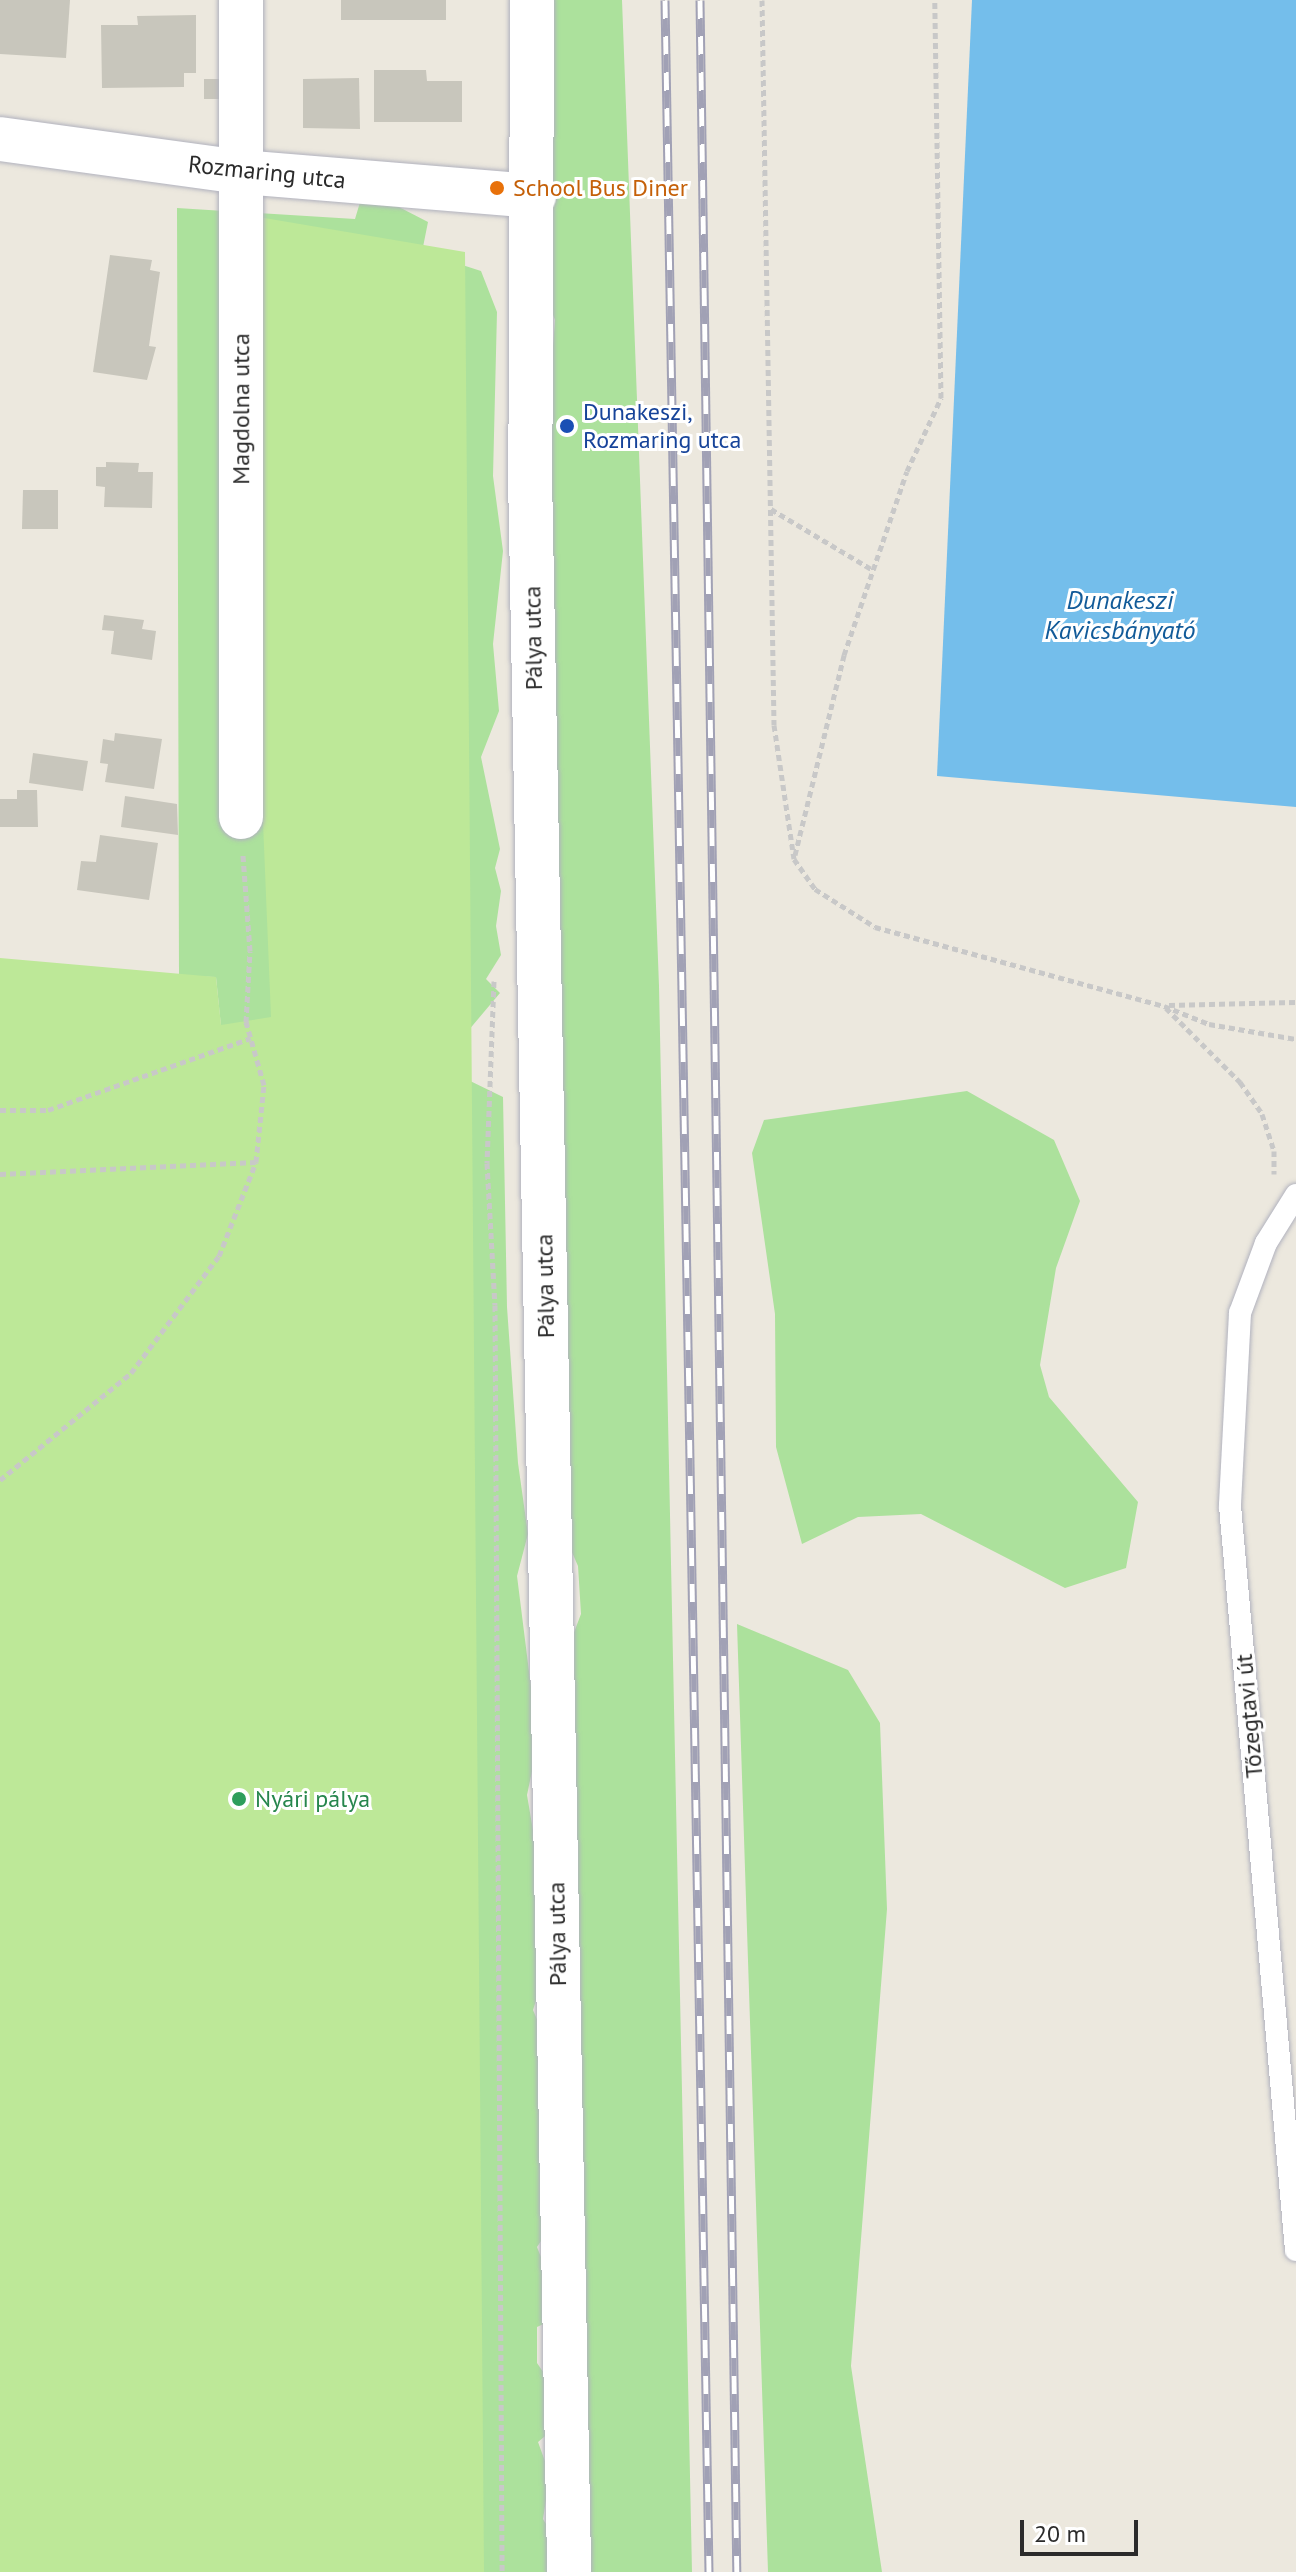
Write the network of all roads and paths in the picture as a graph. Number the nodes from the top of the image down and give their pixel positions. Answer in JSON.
{"nodes":[{"id":1,"x":241,"y":0,"type":"edge"},
{"id":2,"x":532,"y":0,"type":"edge"},
{"id":3,"x":762,"y":0,"type":"edge"},
{"id":4,"x":935,"y":0,"type":"edge"},
{"id":5,"x":0,"y":139,"type":"edge"},
{"id":6,"x":241,"y":172,"type":"junction"},
{"id":7,"x":534,"y":196,"type":"junction"},
{"id":8,"x":770,"y":508,"type":"junction"},
{"id":9,"x":873,"y":570,"type":"junction"},
{"id":10,"x":241,"y":817,"type":"joint"},
{"id":11,"x":794,"y":859,"type":"junction"},
{"id":12,"x":494,"y":968,"type":"dead end"},
{"id":13,"x":1296,"y":1002,"type":"edge"},
{"id":14,"x":1164,"y":1006,"type":"junction"},
{"id":15,"x":251,"y":1038,"type":"junction"},
{"id":16,"x":1296,"y":1039,"type":"edge"},
{"id":17,"x":0,"y":1110,"type":"edge"},
{"id":18,"x":256,"y":1162,"type":"junction"},
{"id":19,"x":0,"y":1174,"type":"edge"},
{"id":20,"x":1274,"y":1178,"type":"dead end"},
{"id":21,"x":1296,"y":1195,"type":"edge"},
{"id":22,"x":0,"y":1480,"type":"edge"},
{"id":23,"x":1296,"y":2250,"type":"edge"},
{"id":24,"x":502,"y":2572,"type":"edge"},
{"id":25,"x":569,"y":2572,"type":"edge"}],
"edges":[{"from":1,"to":6,"type":"street","name":"Magdolna utca"},
{"from":2,"to":7,"type":"street","name":"Pálya utca"},
{"from":3,"to":8,"type":"path"},
{"from":4,"to":9,"type":"path"},
{"from":5,"to":6,"type":"street","name":"Rozmaring utca"},
{"from":6,"to":7,"type":"street","name":"Rozmaring utca"},
{"from":6,"to":10,"type":"street","name":"Magdolna utca"},
{"from":7,"to":25,"type":"street","name":"Pálya utca"},
{"from":8,"to":9,"type":"path"},
{"from":8,"to":11,"type":"path"},
{"from":9,"to":11,"type":"path"},
{"from":10,"to":15,"type":"path"},
{"from":11,"to":14,"type":"path"},
{"from":12,"to":24,"type":"path"},
{"from":13,"to":14,"type":"path"},
{"from":14,"to":16,"type":"path"},
{"from":14,"to":20,"type":"path"},
{"from":15,"to":17,"type":"path"},
{"from":15,"to":18,"type":"path"},
{"from":18,"to":19,"type":"path"},
{"from":18,"to":22,"type":"path"},
{"from":21,"to":23,"type":"lane","name":"Tőzegtavi út"}]}
